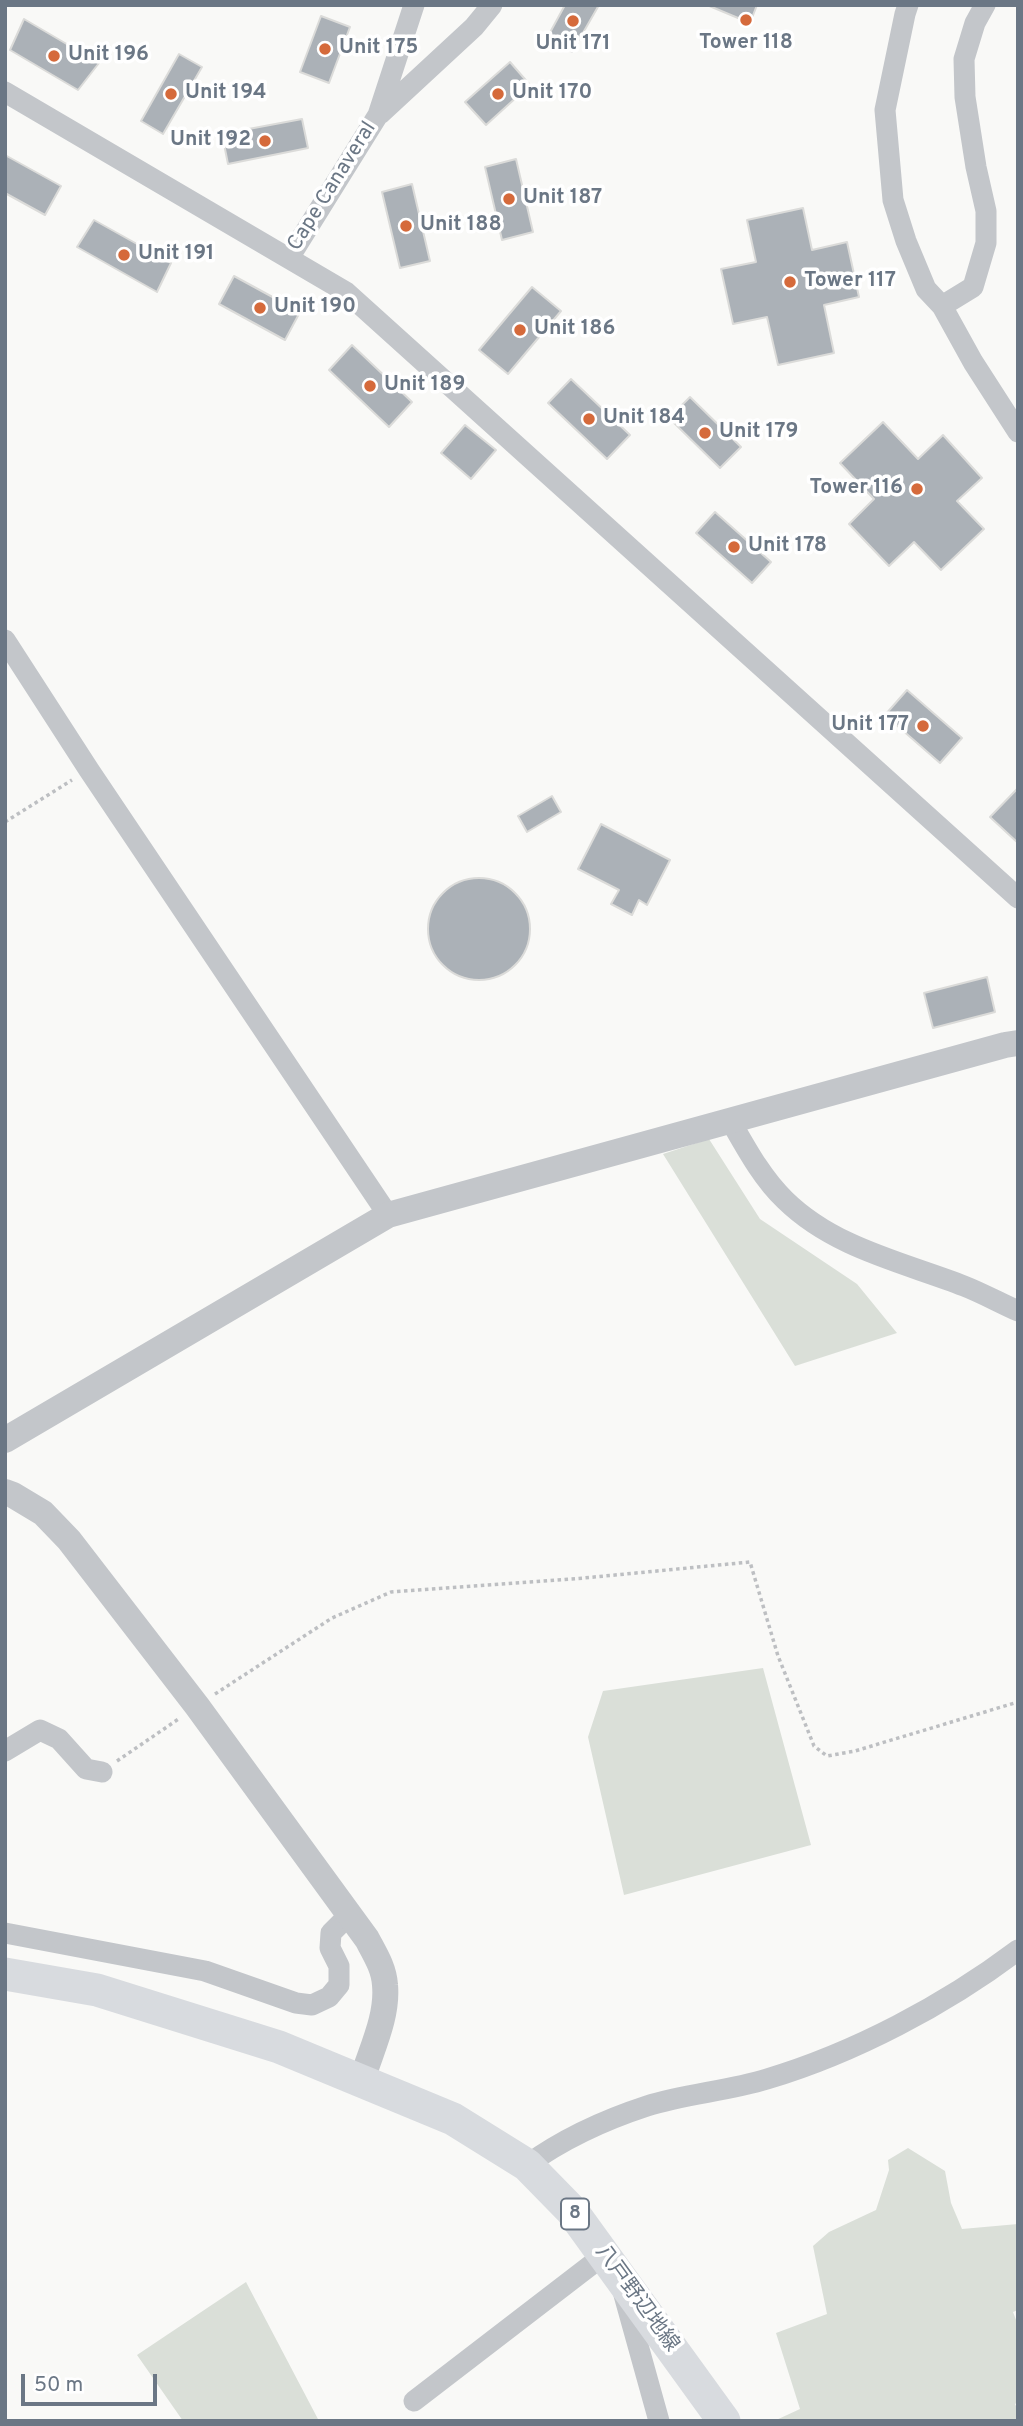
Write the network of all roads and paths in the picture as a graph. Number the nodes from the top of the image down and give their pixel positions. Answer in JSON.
{"nodes":[{"id":1,"x":414,"y":5,"type":"edge"},
{"id":2,"x":492,"y":5,"type":"edge"},
{"id":3,"x":908,"y":5,"type":"edge"},
{"id":4,"x":985,"y":5,"type":"edge"},
{"id":5,"x":5,"y":92,"type":"edge"},
{"id":6,"x":378,"y":115,"type":"junction"},
{"id":7,"x":289,"y":258,"type":"junction"},
{"id":8,"x":942,"y":306,"type":"junction"},
{"id":9,"x":1018,"y":432,"type":"edge"},
{"id":10,"x":5,"y":640,"type":"edge"},
{"id":11,"x":89,"y":770,"type":"junction"},
{"id":12,"x":5,"y":822,"type":"edge"},
{"id":13,"x":1018,"y":898,"type":"edge"},
{"id":14,"x":1018,"y":1043,"type":"edge"},
{"id":15,"x":730,"y":1120,"type":"junction"},
{"id":16,"x":388,"y":1214,"type":"junction"},
{"id":17,"x":1018,"y":1311,"type":"edge"},
{"id":18,"x":5,"y":1440,"type":"edge"},
{"id":19,"x":5,"y":1492,"type":"edge"},
{"id":20,"x":1018,"y":1702,"type":"edge"},
{"id":21,"x":197,"y":1706,"type":"junction"},
{"id":22,"x":5,"y":1751,"type":"edge"},
{"id":23,"x":102,"y":1772,"type":"joint"},
{"id":24,"x":350,"y":1914,"type":"junction"},
{"id":25,"x":5,"y":1933,"type":"edge"},
{"id":26,"x":1018,"y":1950,"type":"edge"},
{"id":27,"x":5,"y":1974,"type":"edge"},
{"id":28,"x":362,"y":2080,"type":"junction"},
{"id":29,"x":527,"y":2165,"type":"junction"},
{"id":30,"x":611,"y":2265,"type":"junction"},
{"id":31,"x":414,"y":2401,"type":"dead end"},
{"id":32,"x":658,"y":2420,"type":"edge"},
{"id":33,"x":724,"y":2421,"type":"edge"}],
"edges":[{"from":1,"to":6,"type":"street","name":"Cape Canaveral"},
{"from":2,"to":6,"type":"street","name":"Cape Canaveral"},
{"from":3,"to":8,"type":"street"},
{"from":4,"to":8,"type":"street"},
{"from":5,"to":7,"type":"street"},
{"from":6,"to":7,"type":"street","name":"Cape Canaveral"},
{"from":7,"to":13,"type":"street"},
{"from":8,"to":9,"type":"street"},
{"from":10,"to":11,"type":"street"},
{"from":11,"to":12,"type":"path"},
{"from":11,"to":16,"type":"street"},
{"from":14,"to":15,"type":"street"},
{"from":15,"to":16,"type":"street"},
{"from":15,"to":17,"type":"street"},
{"from":16,"to":18,"type":"street"},
{"from":19,"to":21,"type":"street"},
{"from":20,"to":21,"type":"path"},
{"from":21,"to":23,"type":"path"},
{"from":21,"to":24,"type":"street"},
{"from":22,"to":23,"type":"street"},
{"from":24,"to":25,"type":"street"},
{"from":24,"to":28,"type":"street"},
{"from":26,"to":29,"type":"street"},
{"from":27,"to":28,"type":"main road","number":"8"},
{"from":28,"to":29,"type":"main road","name":"八戸野辺地線","number":"8"},
{"from":29,"to":30,"type":"main road","name":"八戸野辺地線","number":"8"},
{"from":30,"to":31,"type":"street"},
{"from":30,"to":32,"type":"street"},
{"from":30,"to":33,"type":"main road","name":"八戸野辺地線","number":"8"}]}
